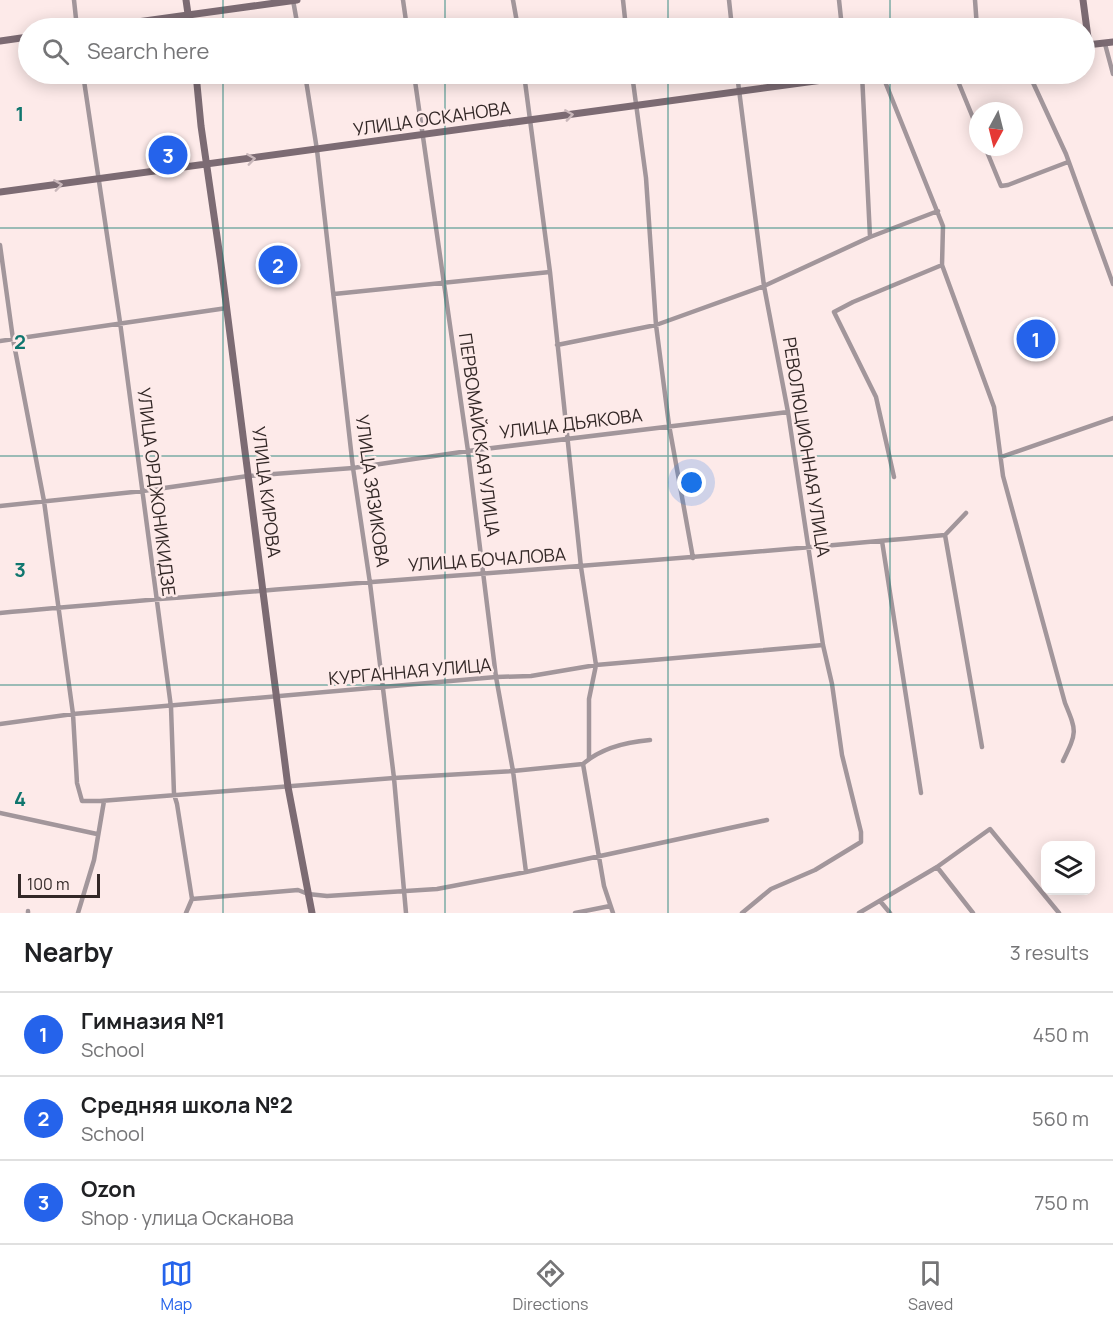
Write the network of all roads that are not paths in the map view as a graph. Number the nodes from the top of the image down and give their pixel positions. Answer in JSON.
{"nodes":[{"id":1,"x":74,"y":0,"type":"edge"},
{"id":2,"x":186,"y":0,"type":"edge"},
{"id":3,"x":294,"y":0,"type":"edge"},
{"id":4,"x":403,"y":0,"type":"edge"},
{"id":5,"x":513,"y":0,"type":"edge"},
{"id":6,"x":623,"y":0,"type":"edge"},
{"id":7,"x":729,"y":0,"type":"edge"},
{"id":8,"x":839,"y":0,"type":"edge"},
{"id":9,"x":975,"y":0,"type":"edge"},
{"id":10,"x":1083,"y":0,"type":"edge"},
{"id":11,"x":188,"y":15,"type":"junction"},
{"id":12,"x":76,"y":18,"type":"edge"},
{"id":13,"x":166,"y":18,"type":"edge"},
{"id":14,"x":188,"y":18,"type":"edge"},
{"id":15,"x":297,"y":18,"type":"edge"},
{"id":16,"x":406,"y":18,"type":"edge"},
{"id":17,"x":516,"y":18,"type":"edge"},
{"id":18,"x":625,"y":18,"type":"edge"},
{"id":19,"x":731,"y":18,"type":"edge"},
{"id":20,"x":841,"y":18,"type":"edge"},
{"id":21,"x":976,"y":18,"type":"edge"},
{"id":22,"x":1085,"y":18,"type":"edge"},
{"id":23,"x":18,"y":38,"type":"edge"},
{"id":24,"x":0,"y":41,"type":"edge"},
{"id":25,"x":1113,"y":42,"type":"edge"},
{"id":26,"x":1105,"y":44,"type":"junction"},
{"id":27,"x":1095,"y":45,"type":"edge"},
{"id":28,"x":1113,"y":74,"type":"edge"},
{"id":29,"x":84,"y":84,"type":"edge"},
{"id":30,"x":197,"y":84,"type":"edge"},
{"id":31,"x":307,"y":84,"type":"edge"},
{"id":32,"x":415,"y":84,"type":"edge"},
{"id":33,"x":526,"y":84,"type":"edge"},
{"id":34,"x":633,"y":84,"type":"edge"},
{"id":35,"x":738,"y":84,"type":"edge"},
{"id":36,"x":790,"y":84,"type":"edge"},
{"id":37,"x":865,"y":84,"type":"edge"},
{"id":38,"x":886,"y":84,"type":"edge"},
{"id":39,"x":959,"y":84,"type":"edge"},
{"id":40,"x":1033,"y":84,"type":"edge"},
{"id":41,"x":739,"y":92,"type":"junction"},
{"id":42,"x":636,"y":106,"type":"junction"},
{"id":43,"x":969,"y":108,"type":"edge"},
{"id":44,"x":531,"y":120,"type":"junction"},
{"id":45,"x":423,"y":135,"type":"junction"},
{"id":46,"x":317,"y":150,"type":"junction"},
{"id":47,"x":989,"y":156,"type":"edge"},
{"id":48,"x":1068,"y":162,"type":"junction"},
{"id":49,"x":206,"y":166,"type":"junction"},
{"id":50,"x":98,"y":179,"type":"junction"},
{"id":51,"x":0,"y":192,"type":"edge"},
{"id":52,"x":938,"y":211,"type":"junction"},
{"id":53,"x":870,"y":237,"type":"junction"},
{"id":54,"x":0,"y":245,"type":"edge"},
{"id":55,"x":942,"y":265,"type":"junction"},
{"id":56,"x":550,"y":272,"type":"junction"},
{"id":57,"x":445,"y":284,"type":"junction"},
{"id":58,"x":1113,"y":284,"type":"edge"},
{"id":59,"x":764,"y":286,"type":"junction"},
{"id":60,"x":334,"y":294,"type":"junction"},
{"id":61,"x":227,"y":308,"type":"junction"},
{"id":62,"x":120,"y":322,"type":"junction"},
{"id":63,"x":656,"y":325,"type":"junction"},
{"id":64,"x":14,"y":339,"type":"junction"},
{"id":65,"x":0,"y":341,"type":"edge"},
{"id":66,"x":557,"y":345,"type":"junction"},
{"id":67,"x":788,"y":412,"type":"junction"},
{"id":68,"x":1113,"y":418,"type":"edge"},
{"id":69,"x":669,"y":425,"type":"junction"},
{"id":70,"x":568,"y":439,"type":"junction"},
{"id":71,"x":468,"y":450,"type":"junction"},
{"id":72,"x":1001,"y":457,"type":"junction"},
{"id":73,"x":353,"y":468,"type":"junction"},
{"id":74,"x":248,"y":476,"type":"junction"},
{"id":75,"x":894,"y":477,"type":"dead end"},
{"id":76,"x":143,"y":492,"type":"junction"},
{"id":77,"x":44,"y":501,"type":"junction"},
{"id":78,"x":0,"y":506,"type":"edge"},
{"id":79,"x":966,"y":513,"type":"dead end"},
{"id":80,"x":945,"y":535,"type":"junction"},
{"id":81,"x":882,"y":541,"type":"junction"},
{"id":82,"x":809,"y":548,"type":"junction"},
{"id":83,"x":693,"y":558,"type":"junction"},
{"id":84,"x":581,"y":567,"type":"junction"},
{"id":85,"x":484,"y":574,"type":"junction"},
{"id":86,"x":370,"y":583,"type":"junction"},
{"id":87,"x":263,"y":591,"type":"junction"},
{"id":88,"x":157,"y":599,"type":"junction"},
{"id":89,"x":58,"y":608,"type":"junction"},
{"id":90,"x":0,"y":613,"type":"edge"},
{"id":91,"x":823,"y":645,"type":"junction"},
{"id":92,"x":596,"y":665,"type":"junction"},
{"id":93,"x":496,"y":677,"type":"junction"},
{"id":94,"x":383,"y":688,"type":"junction"},
{"id":95,"x":277,"y":698,"type":"junction"},
{"id":96,"x":171,"y":707,"type":"junction"},
{"id":97,"x":73,"y":714,"type":"junction"},
{"id":98,"x":0,"y":724,"type":"edge"},
{"id":99,"x":650,"y":740,"type":"dead end"},
{"id":100,"x":982,"y":747,"type":"dead end"},
{"id":101,"x":589,"y":758,"type":"junction"},
{"id":102,"x":1064,"y":761,"type":"dead end"},
{"id":103,"x":583,"y":764,"type":"junction"},
{"id":104,"x":513,"y":771,"type":"junction"},
{"id":105,"x":394,"y":778,"type":"junction"},
{"id":106,"x":288,"y":787,"type":"junction"},
{"id":107,"x":174,"y":794,"type":"junction"},
{"id":108,"x":921,"y":794,"type":"dead end"},
{"id":109,"x":104,"y":801,"type":"junction"},
{"id":110,"x":0,"y":813,"type":"edge"},
{"id":111,"x":767,"y":820,"type":"dead end"},
{"id":112,"x":97,"y":834,"type":"junction"},
{"id":113,"x":599,"y":856,"type":"junction"},
{"id":114,"x":937,"y":867,"type":"junction"},
{"id":115,"x":526,"y":872,"type":"junction"},
{"id":116,"x":405,"y":892,"type":"junction"},
{"id":117,"x":308,"y":894,"type":"junction"},
{"id":118,"x":192,"y":899,"type":"junction"},
{"id":119,"x":880,"y":901,"type":"junction"},
{"id":120,"x":610,"y":906,"type":"junction"},
{"id":121,"x":78,"y":913,"type":"edge"},
{"id":122,"x":186,"y":913,"type":"edge"},
{"id":123,"x":312,"y":913,"type":"edge"},
{"id":124,"x":406,"y":913,"type":"edge"},
{"id":125,"x":575,"y":913,"type":"edge"},
{"id":126,"x":613,"y":913,"type":"edge"},
{"id":127,"x":742,"y":913,"type":"edge"},
{"id":128,"x":859,"y":913,"type":"edge"},
{"id":129,"x":890,"y":913,"type":"edge"},
{"id":130,"x":973,"y":913,"type":"edge"},
{"id":131,"x":1059,"y":913,"type":"edge"}],
"edges":[{"from":1,"to":12,"type":"street"},
{"from":2,"to":11,"type":"main road"},
{"from":3,"to":11,"type":"main road"},
{"from":3,"to":15,"type":"street"},
{"from":4,"to":16,"type":"street"},
{"from":5,"to":17,"type":"street"},
{"from":6,"to":18,"type":"street"},
{"from":7,"to":19,"type":"street"},
{"from":8,"to":20,"type":"street"},
{"from":9,"to":21,"type":"street"},
{"from":10,"to":22,"type":"main road"},
{"from":11,"to":13,"type":"main road"},
{"from":11,"to":14,"type":"main road"},
{"from":23,"to":24,"type":"main road"},
{"from":25,"to":26,"type":"main road"},
{"from":26,"to":27,"type":"main road"},
{"from":26,"to":28,"type":"street"},
{"from":29,"to":50,"type":"street","name":"УЛИЦА ОРДЖОНИКИДЗЕ"},
{"from":30,"to":49,"type":"main road","name":"УЛИЦА КИРОВА"},
{"from":31,"to":46,"type":"street","name":"УЛИЦА ЗЯЗИКОВА"},
{"from":32,"to":45,"type":"street","name":"ПЕРВОМАЙСКАЯ УЛИЦА"},
{"from":33,"to":44,"type":"street"},
{"from":34,"to":42,"type":"street"},
{"from":35,"to":41,"type":"street","name":"РЕВОЛЮЦИОННАЯ УЛИЦА"},
{"from":36,"to":41,"type":"main road","name":"УЛИЦА ОСКАНОВА"},
{"from":37,"to":53,"type":"street"},
{"from":38,"to":52,"type":"street"},
{"from":39,"to":43,"type":"street"},
{"from":40,"to":48,"type":"street"},
{"from":41,"to":42,"type":"main road","name":"УЛИЦА ОСКАНОВА"},
{"from":41,"to":59,"type":"street","name":"РЕВОЛЮЦИОННАЯ УЛИЦА"},
{"from":44,"to":42,"type":"main road","name":"УЛИЦА ОСКАНОВА","one_way":true},
{"from":42,"to":63,"type":"street"},
{"from":44,"to":45,"type":"main road","name":"УЛИЦА ОСКАНОВА"},
{"from":44,"to":56,"type":"street"},
{"from":45,"to":46,"type":"main road","name":"УЛИЦА ОСКАНОВА"},
{"from":45,"to":57,"type":"street","name":"ПЕРВОМАЙСКАЯ УЛИЦА"},
{"from":49,"to":46,"type":"main road","name":"УЛИЦА ОСКАНОВА","one_way":true},
{"from":46,"to":60,"type":"street","name":"УЛИЦА ЗЯЗИКОВА"},
{"from":47,"to":48,"type":"street"},
{"from":48,"to":58,"type":"street"},
{"from":49,"to":50,"type":"main road","name":"УЛИЦА ОСКАНОВА"},
{"from":49,"to":61,"type":"main road","name":"УЛИЦА КИРОВА"},
{"from":51,"to":50,"type":"main road","name":"УЛИЦА ОСКАНОВА","one_way":true},
{"from":50,"to":62,"type":"street","name":"УЛИЦА ОРДЖОНИКИДЗЕ"},
{"from":52,"to":53,"type":"street"},
{"from":52,"to":55,"type":"street"},
{"from":53,"to":59,"type":"street"},
{"from":54,"to":64,"type":"street"},
{"from":55,"to":72,"type":"street"},
{"from":55,"to":75,"type":"street"},
{"from":56,"to":57,"type":"street"},
{"from":56,"to":66,"type":"street"},
{"from":57,"to":60,"type":"street"},
{"from":57,"to":71,"type":"street","name":"ПЕРВОМАЙСКАЯ УЛИЦА"},
{"from":59,"to":63,"type":"street"},
{"from":59,"to":67,"type":"street","name":"РЕВОЛЮЦИОННАЯ УЛИЦА"},
{"from":60,"to":73,"type":"street","name":"УЛИЦА ЗЯЗИКОВА"},
{"from":61,"to":62,"type":"street"},
{"from":61,"to":74,"type":"main road","name":"УЛИЦА КИРОВА"},
{"from":62,"to":64,"type":"street"},
{"from":62,"to":76,"type":"street","name":"УЛИЦА ОРДЖОНИКИДЗЕ"},
{"from":63,"to":66,"type":"street"},
{"from":63,"to":69,"type":"street"},
{"from":64,"to":65,"type":"street"},
{"from":64,"to":77,"type":"street"},
{"from":66,"to":70,"type":"street"},
{"from":67,"to":69,"type":"street","name":"УЛИЦА ДЬЯКОВА"},
{"from":67,"to":82,"type":"street","name":"РЕВОЛЮЦИОННАЯ УЛИЦА"},
{"from":68,"to":72,"type":"street"},
{"from":69,"to":70,"type":"street","name":"УЛИЦА ДЬЯКОВА"},
{"from":69,"to":83,"type":"street"},
{"from":70,"to":71,"type":"street","name":"УЛИЦА ДЬЯКОВА"},
{"from":70,"to":84,"type":"street"},
{"from":71,"to":73,"type":"street","name":"УЛИЦА ДЬЯКОВА"},
{"from":71,"to":85,"type":"street","name":"ПЕРВОМАЙСКАЯ УЛИЦА"},
{"from":72,"to":102,"type":"street"},
{"from":73,"to":74,"type":"street","name":"УЛИЦА ДЬЯКОВА"},
{"from":73,"to":86,"type":"street","name":"УЛИЦА ЗЯЗИКОВА"},
{"from":74,"to":76,"type":"street","name":"УЛИЦА ДЬЯКОВА"},
{"from":74,"to":87,"type":"main road","name":"УЛИЦА КИРОВА"},
{"from":76,"to":77,"type":"street","name":"УЛИЦА ДЬЯКОВА"},
{"from":76,"to":88,"type":"street","name":"УЛИЦА ОРДЖОНИКИДЗЕ"},
{"from":77,"to":78,"type":"street","name":"УЛИЦА ДЬЯКОВА"},
{"from":77,"to":89,"type":"street"},
{"from":79,"to":80,"type":"street"},
{"from":80,"to":81,"type":"street","name":"УЛИЦА БОЧАЛОВА"},
{"from":80,"to":100,"type":"street"},
{"from":81,"to":82,"type":"street","name":"УЛИЦА БОЧАЛОВА"},
{"from":81,"to":108,"type":"street"},
{"from":82,"to":83,"type":"street","name":"УЛИЦА БОЧАЛОВА"},
{"from":82,"to":91,"type":"street","name":"РЕВОЛЮЦИОННАЯ УЛИЦА"},
{"from":83,"to":84,"type":"street","name":"УЛИЦА БОЧАЛОВА"},
{"from":84,"to":85,"type":"street","name":"УЛИЦА БОЧАЛОВА"},
{"from":84,"to":92,"type":"street"},
{"from":85,"to":86,"type":"street","name":"УЛИЦА БОЧАЛОВА"},
{"from":85,"to":93,"type":"street","name":"ПЕРВОМАЙСКАЯ УЛИЦА"},
{"from":86,"to":87,"type":"street","name":"УЛИЦА БОЧАЛОВА"},
{"from":86,"to":94,"type":"street","name":"УЛИЦА ЗЯЗИКОВА"},
{"from":87,"to":88,"type":"street","name":"УЛИЦА БОЧАЛОВА"},
{"from":87,"to":95,"type":"main road","name":"УЛИЦА КИРОВА"},
{"from":88,"to":89,"type":"street","name":"УЛИЦА БОЧАЛОВА"},
{"from":88,"to":96,"type":"street","name":"УЛИЦА ОРДЖОНИКИДЗЕ"},
{"from":89,"to":90,"type":"street","name":"УЛИЦА БОЧАЛОВА"},
{"from":89,"to":97,"type":"street"},
{"from":91,"to":92,"type":"street","name":"КУРГАННАЯ УЛИЦА"},
{"from":91,"to":127,"type":"street","name":"РЕВОЛЮЦИОННАЯ УЛИЦА"},
{"from":92,"to":93,"type":"street","name":"КУРГАННАЯ УЛИЦА"},
{"from":92,"to":101,"type":"street"},
{"from":93,"to":94,"type":"street","name":"КУРГАННАЯ УЛИЦА"},
{"from":93,"to":104,"type":"street","name":"ПЕРВОМАЙСКАЯ УЛИЦА"},
{"from":94,"to":95,"type":"street","name":"КУРГАННАЯ УЛИЦА"},
{"from":94,"to":105,"type":"street","name":"УЛИЦА ЗЯЗИКОВА"},
{"from":95,"to":96,"type":"street","name":"КУРГАННАЯ УЛИЦА"},
{"from":95,"to":106,"type":"main road","name":"УЛИЦА КИРОВА"},
{"from":96,"to":97,"type":"street","name":"КУРГАННАЯ УЛИЦА"},
{"from":96,"to":107,"type":"street","name":"УЛИЦА ОРДЖОНИКИДЗЕ"},
{"from":97,"to":98,"type":"street","name":"КУРГАННАЯ УЛИЦА"},
{"from":97,"to":109,"type":"street"},
{"from":99,"to":101,"type":"street"},
{"from":101,"to":103,"type":"street"},
{"from":103,"to":104,"type":"street"},
{"from":103,"to":113,"type":"street"},
{"from":104,"to":105,"type":"street"},
{"from":104,"to":115,"type":"street","name":"ПЕРВОМАЙСКАЯ УЛИЦА"},
{"from":105,"to":106,"type":"street"},
{"from":105,"to":116,"type":"street","name":"УЛИЦА ЗЯЗИКОВА"},
{"from":106,"to":107,"type":"street"},
{"from":106,"to":117,"type":"main road","name":"УЛИЦА КИРОВА"},
{"from":107,"to":109,"type":"street"},
{"from":107,"to":118,"type":"street","name":"УЛИЦА ОРДЖОНИКИДЗЕ"},
{"from":109,"to":112,"type":"street"},
{"from":110,"to":112,"type":"street"},
{"from":111,"to":113,"type":"street"},
{"from":112,"to":121,"type":"street"},
{"from":113,"to":115,"type":"street"},
{"from":113,"to":120,"type":"street"},
{"from":114,"to":119,"type":"street"},
{"from":114,"to":130,"type":"street"},
{"from":114,"to":131,"type":"street"},
{"from":115,"to":116,"type":"street"},
{"from":116,"to":117,"type":"street"},
{"from":116,"to":124,"type":"street","name":"УЛИЦА ЗЯЗИКОВА"},
{"from":117,"to":118,"type":"street"},
{"from":117,"to":123,"type":"main road","name":"УЛИЦА КИРОВА"},
{"from":118,"to":122,"type":"street"},
{"from":119,"to":128,"type":"street"},
{"from":119,"to":129,"type":"street"},
{"from":120,"to":125,"type":"street"},
{"from":120,"to":126,"type":"street"}]}
